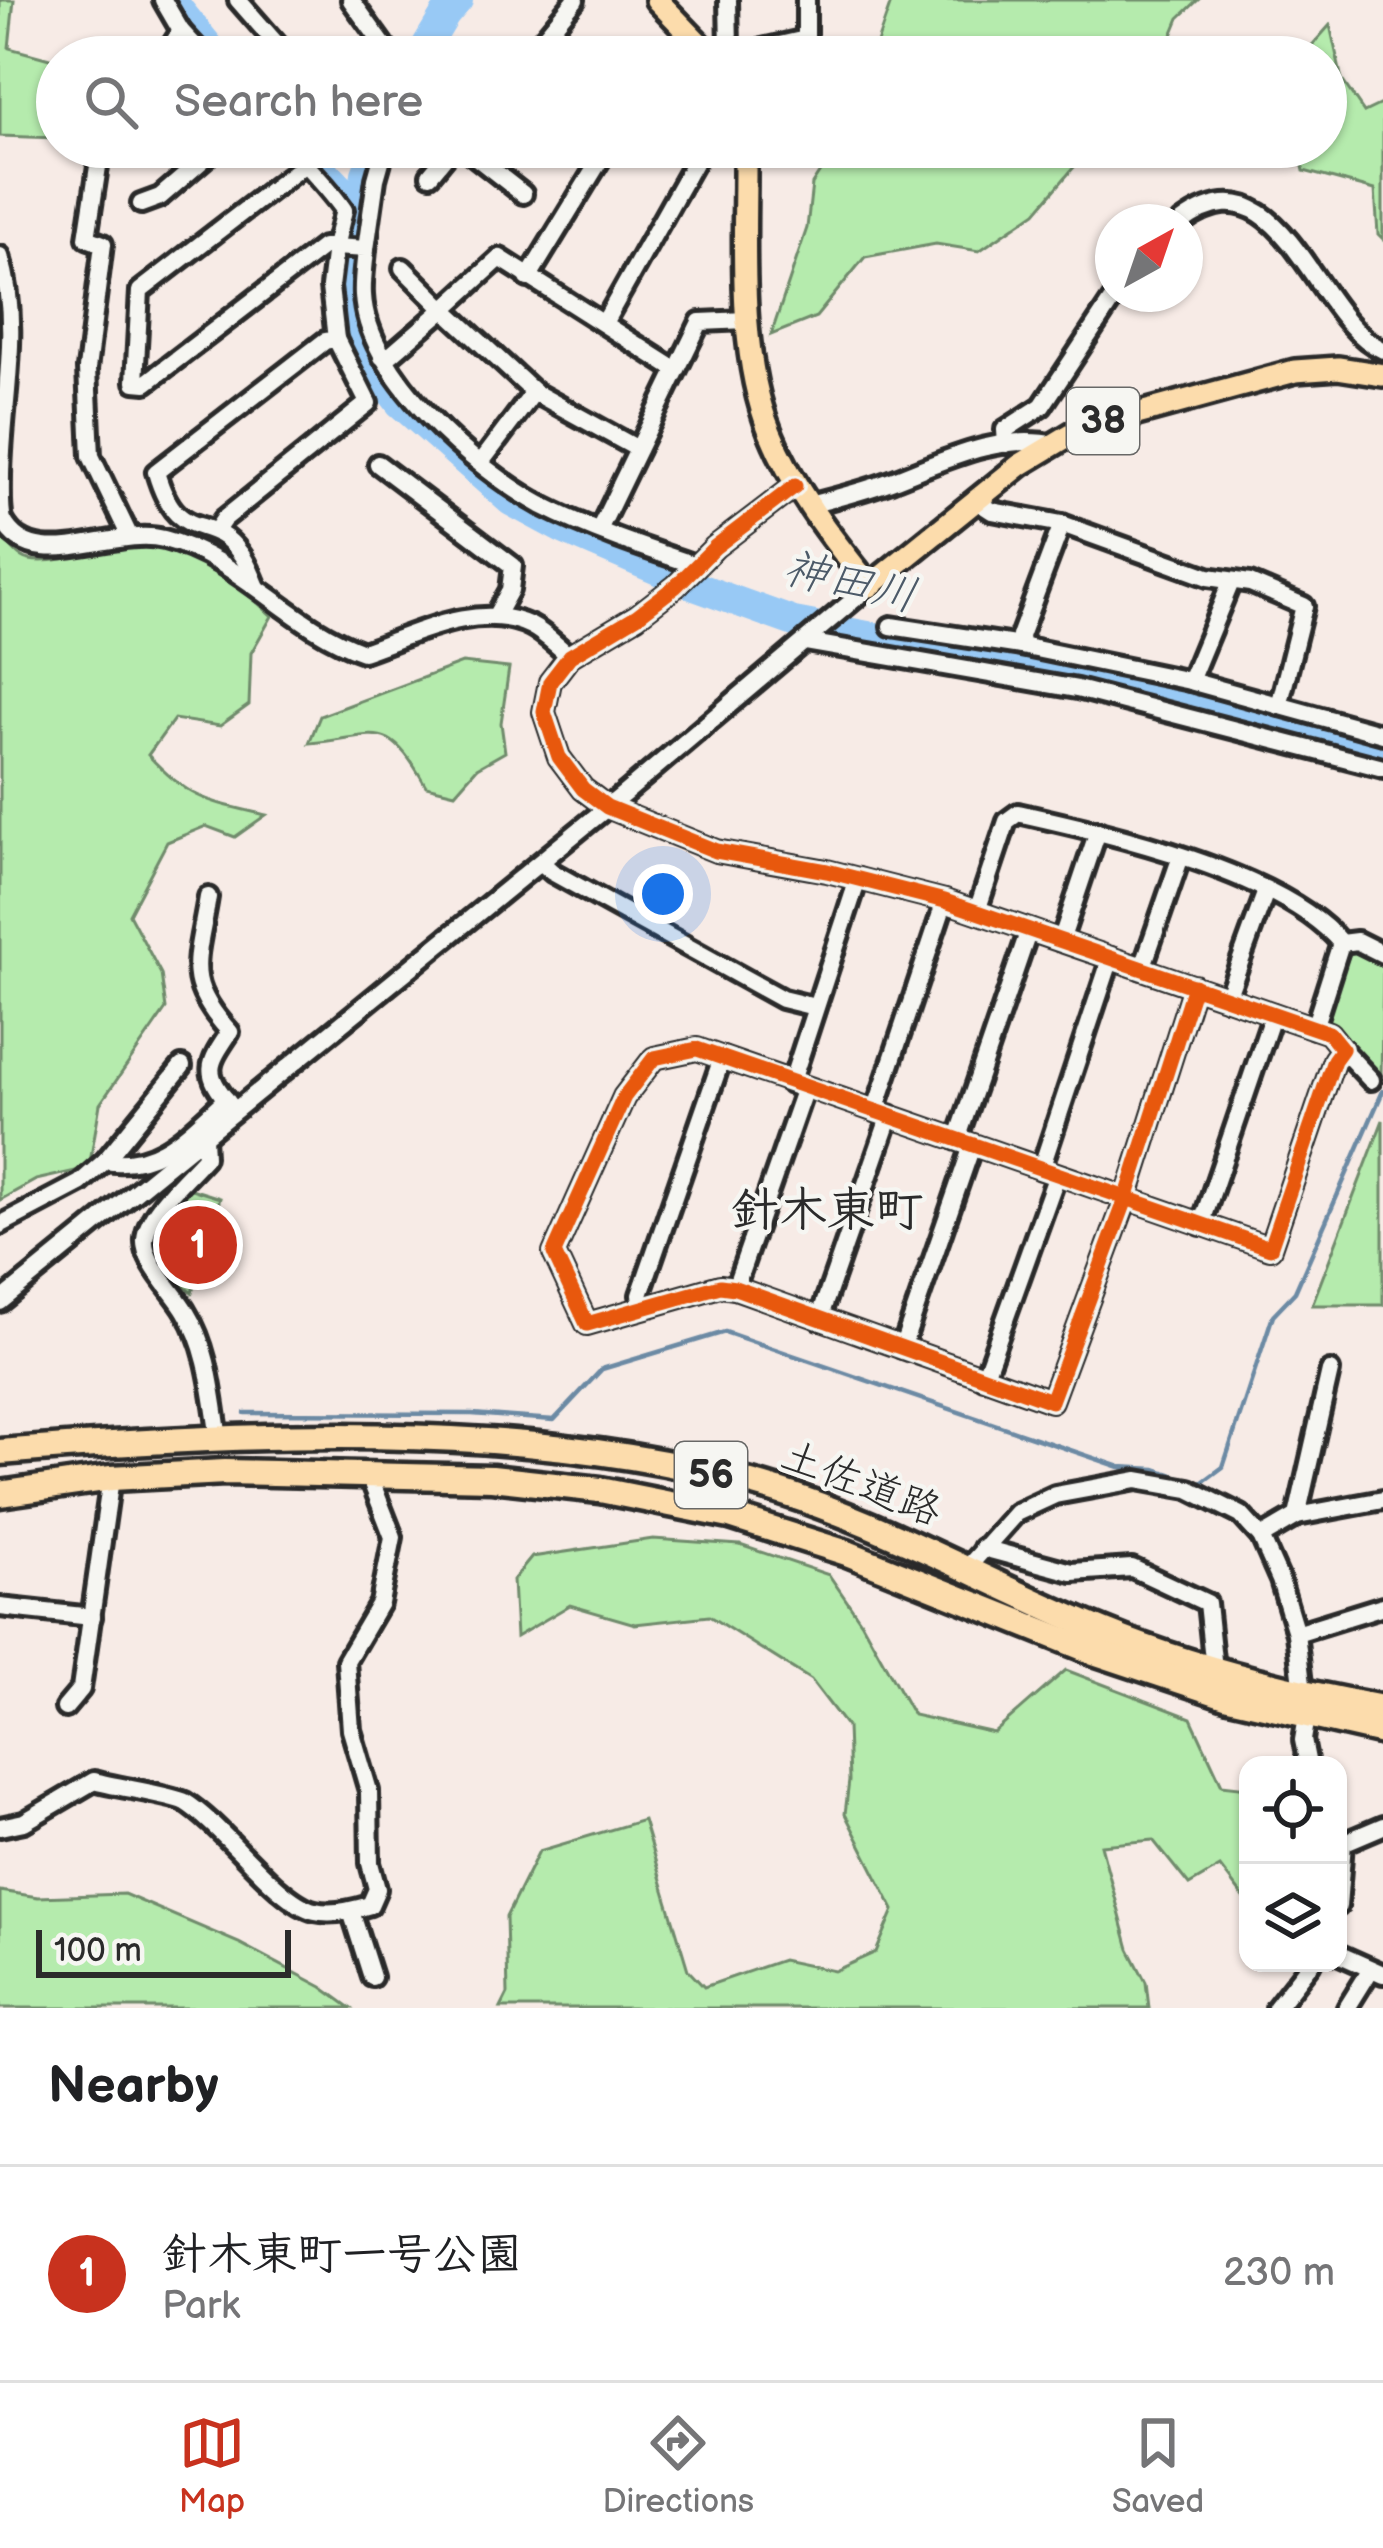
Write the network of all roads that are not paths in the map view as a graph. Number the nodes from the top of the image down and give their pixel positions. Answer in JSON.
{"nodes":[{"id":1,"x":163,"y":0,"type":"edge"},
{"id":2,"x":238,"y":0,"type":"edge"},
{"id":3,"x":350,"y":0,"type":"edge"},
{"id":4,"x":575,"y":0,"type":"edge"},
{"id":5,"x":657,"y":0,"type":"edge"},
{"id":6,"x":728,"y":0,"type":"edge"},
{"id":7,"x":806,"y":0,"type":"edge"},
{"id":8,"x":181,"y":31,"type":"junction"},
{"id":9,"x":178,"y":36,"type":"edge"},
{"id":10,"x":186,"y":36,"type":"edge"},
{"id":11,"x":270,"y":36,"type":"edge"},
{"id":12,"x":377,"y":36,"type":"edge"},
{"id":13,"x":545,"y":36,"type":"edge"},
{"id":14,"x":700,"y":36,"type":"edge"},
{"id":15,"x":723,"y":36,"type":"edge"},
{"id":16,"x":806,"y":36,"type":"edge"},
{"id":17,"x":97,"y":168,"type":"edge"},
{"id":18,"x":194,"y":168,"type":"edge"},
{"id":19,"x":300,"y":168,"type":"edge"},
{"id":20,"x":308,"y":168,"type":"edge"},
{"id":21,"x":379,"y":168,"type":"edge"},
{"id":22,"x":436,"y":168,"type":"edge"},
{"id":23,"x":490,"y":168,"type":"edge"},
{"id":24,"x":595,"y":168,"type":"edge"},
{"id":25,"x":691,"y":168,"type":"edge"},
{"id":26,"x":746,"y":168,"type":"edge"},
{"id":27,"x":430,"y":175,"type":"dead end"},
{"id":28,"x":523,"y":194,"type":"dead end"},
{"id":29,"x":141,"y":204,"type":"dead end"},
{"id":30,"x":1203,"y":209,"type":"edge"},
{"id":31,"x":351,"y":248,"type":"junction"},
{"id":32,"x":0,"y":256,"type":"edge"},
{"id":33,"x":404,"y":268,"type":"dead end"},
{"id":34,"x":528,"y":278,"type":"junction"},
{"id":35,"x":444,"y":309,"type":"junction"},
{"id":36,"x":1104,"y":312,"type":"edge"},
{"id":37,"x":747,"y":320,"type":"junction"},
{"id":38,"x":604,"y":323,"type":"junction"},
{"id":39,"x":336,"y":339,"type":"junction"},
{"id":40,"x":1383,"y":350,"type":"edge"},
{"id":41,"x":382,"y":357,"type":"junction"},
{"id":42,"x":676,"y":370,"type":"junction"},
{"id":43,"x":1383,"y":376,"type":"edge"},
{"id":44,"x":535,"y":392,"type":"junction"},
{"id":45,"x":1006,"y":444,"type":"junction"},
{"id":46,"x":1054,"y":445,"type":"junction"},
{"id":47,"x":638,"y":448,"type":"junction"},
{"id":48,"x":482,"y":461,"type":"junction"},
{"id":49,"x":378,"y":464,"type":"dead end"},
{"id":50,"x":795,"y":486,"type":"junction"},
{"id":51,"x":975,"y":500,"type":"junction"},
{"id":52,"x":809,"y":506,"type":"junction"},
{"id":53,"x":1062,"y":524,"type":"junction"},
{"id":54,"x":599,"y":530,"type":"junction"},
{"id":55,"x":215,"y":532,"type":"junction"},
{"id":56,"x":129,"y":535,"type":"junction"},
{"id":57,"x":687,"y":575,"type":"junction"},
{"id":58,"x":1231,"y":582,"type":"junction"},
{"id":59,"x":871,"y":586,"type":"junction"},
{"id":60,"x":258,"y":588,"type":"junction"},
{"id":61,"x":495,"y":617,"type":"junction"},
{"id":62,"x":891,"y":626,"type":"dead end"},
{"id":63,"x":810,"y":639,"type":"junction"},
{"id":64,"x":1021,"y":646,"type":"junction"},
{"id":65,"x":570,"y":656,"type":"junction"},
{"id":66,"x":1190,"y":681,"type":"junction"},
{"id":67,"x":1279,"y":706,"type":"junction"},
{"id":68,"x":1383,"y":734,"type":"edge"},
{"id":69,"x":1383,"y":768,"type":"edge"},
{"id":70,"x":607,"y":807,"type":"junction"},
{"id":71,"x":1098,"y":832,"type":"junction"},
{"id":72,"x":1180,"y":859,"type":"junction"},
{"id":73,"x":541,"y":862,"type":"junction"},
{"id":74,"x":858,"y":879,"type":"junction"},
{"id":75,"x":1266,"y":891,"type":"junction"},
{"id":76,"x":208,"y":896,"type":"dead end"},
{"id":77,"x":944,"y":901,"type":"junction"},
{"id":78,"x":977,"y":911,"type":"junction"},
{"id":79,"x":1029,"y":930,"type":"junction"},
{"id":80,"x":1061,"y":941,"type":"junction"},
{"id":81,"x":1341,"y":944,"type":"junction"},
{"id":82,"x":1383,"y":954,"type":"edge"},
{"id":83,"x":1111,"y":958,"type":"junction"},
{"id":84,"x":1142,"y":969,"type":"junction"},
{"id":85,"x":1193,"y":986,"type":"junction"},
{"id":86,"x":1227,"y":998,"type":"junction"},
{"id":87,"x":815,"y":1006,"type":"junction"},
{"id":88,"x":1273,"y":1014,"type":"junction"},
{"id":89,"x":1314,"y":1028,"type":"junction"},
{"id":90,"x":1342,"y":1049,"type":"junction"},
{"id":91,"x":722,"y":1058,"type":"junction"},
{"id":92,"x":182,"y":1066,"type":"dead end"},
{"id":93,"x":1371,"y":1080,"type":"dead end"},
{"id":94,"x":798,"y":1086,"type":"junction"},
{"id":95,"x":231,"y":1105,"type":"junction"},
{"id":96,"x":882,"y":1113,"type":"junction"},
{"id":97,"x":204,"y":1137,"type":"junction"},
{"id":98,"x":964,"y":1143,"type":"junction"},
{"id":99,"x":105,"y":1161,"type":"junction"},
{"id":100,"x":1049,"y":1172,"type":"junction"},
{"id":101,"x":1126,"y":1198,"type":"junction"},
{"id":102,"x":0,"y":1225,"type":"edge"},
{"id":103,"x":1202,"y":1225,"type":"junction"},
{"id":104,"x":735,"y":1288,"type":"junction"},
{"id":105,"x":0,"y":1302,"type":"edge"},
{"id":106,"x":643,"y":1306,"type":"junction"},
{"id":107,"x":819,"y":1319,"type":"junction"},
{"id":108,"x":902,"y":1348,"type":"junction"},
{"id":109,"x":1330,"y":1371,"type":"dead end"},
{"id":110,"x":984,"y":1378,"type":"junction"},
{"id":111,"x":219,"y":1438,"type":"junction"},
{"id":112,"x":0,"y":1452,"type":"edge"},
{"id":113,"x":368,"y":1473,"type":"junction"},
{"id":114,"x":111,"y":1478,"type":"junction"},
{"id":115,"x":0,"y":1494,"type":"edge"},
{"id":116,"x":1383,"y":1500,"type":"edge"},
{"id":117,"x":1297,"y":1516,"type":"junction"},
{"id":118,"x":1262,"y":1537,"type":"junction"},
{"id":119,"x":975,"y":1558,"type":"junction"},
{"id":120,"x":1383,"y":1606,"type":"edge"},
{"id":121,"x":0,"y":1607,"type":"edge"},
{"id":122,"x":92,"y":1617,"type":"junction"},
{"id":123,"x":1295,"y":1633,"type":"junction"},
{"id":124,"x":1214,"y":1669,"type":"junction"},
{"id":125,"x":1305,"y":1705,"type":"junction"},
{"id":126,"x":65,"y":1708,"type":"dead end"},
{"id":127,"x":1383,"y":1708,"type":"edge"},
{"id":128,"x":1383,"y":1732,"type":"edge"},
{"id":129,"x":1306,"y":1756,"type":"edge"},
{"id":130,"x":1383,"y":1826,"type":"edge"},
{"id":131,"x":0,"y":1827,"type":"edge"},
{"id":132,"x":1347,"y":1839,"type":"edge"},
{"id":133,"x":351,"y":1911,"type":"junction"},
{"id":134,"x":1347,"y":1958,"type":"edge"},
{"id":135,"x":1304,"y":1972,"type":"edge"},
{"id":136,"x":1377,"y":1972,"type":"edge"},
{"id":137,"x":372,"y":1977,"type":"dead end"},
{"id":138,"x":1276,"y":2008,"type":"edge"},
{"id":139,"x":1347,"y":2008,"type":"edge"}],
"edges":[{"from":1,"to":8,"type":"street"},
{"from":2,"to":11,"type":"street"},
{"from":3,"to":12,"type":"street"},
{"from":4,"to":13,"type":"street"},
{"from":5,"to":14,"type":"main road"},
{"from":6,"to":15,"type":"street"},
{"from":7,"to":16,"type":"street"},
{"from":8,"to":9,"type":"street"},
{"from":8,"to":10,"type":"street"},
{"from":17,"to":56,"type":"street"},
{"from":18,"to":29,"type":"street"},
{"from":19,"to":31,"type":"street"},
{"from":20,"to":31,"type":"street"},
{"from":21,"to":31,"type":"street"},
{"from":22,"to":27,"type":"street"},
{"from":23,"to":28,"type":"street"},
{"from":24,"to":34,"type":"street"},
{"from":25,"to":38,"type":"street"},
{"from":26,"to":37,"type":"main road"},
{"from":30,"to":40,"type":"street"},
{"from":31,"to":39,"type":"street"},
{"from":31,"to":41,"type":"street"},
{"from":32,"to":56,"type":"street"},
{"from":33,"to":35,"type":"street"},
{"from":34,"to":35,"type":"street"},
{"from":34,"to":38,"type":"street"},
{"from":35,"to":41,"type":"street"},
{"from":35,"to":44,"type":"street"},
{"from":36,"to":45,"type":"street"},
{"from":37,"to":42,"type":"street"},
{"from":37,"to":50,"type":"main road"},
{"from":38,"to":42,"type":"street"},
{"from":39,"to":55,"type":"street"},
{"from":39,"to":55,"type":"street"},
{"from":41,"to":48,"type":"street"},
{"from":42,"to":47,"type":"street"},
{"from":43,"to":46,"type":"main road","number":"38"},
{"from":44,"to":47,"type":"street"},
{"from":44,"to":48,"type":"street"},
{"from":45,"to":46,"type":"street"},
{"from":45,"to":52,"type":"street"},
{"from":46,"to":51,"type":"main road","number":"38"},
{"from":47,"to":54,"type":"street"},
{"from":48,"to":54,"type":"street"},
{"from":49,"to":61,"type":"street"},
{"from":50,"to":52,"type":"main road"},
{"from":50,"to":57,"type":"street"},
{"from":51,"to":53,"type":"street"},
{"from":51,"to":59,"type":"main road","number":"38"},
{"from":52,"to":59,"type":"main road"},
{"from":53,"to":58,"type":"street"},
{"from":53,"to":64,"type":"street"},
{"from":54,"to":57,"type":"street"},
{"from":55,"to":60,"type":"street"},
{"from":56,"to":60,"type":"street"},
{"from":57,"to":65,"type":"street"},
{"from":58,"to":66,"type":"street"},
{"from":58,"to":67,"type":"street"},
{"from":59,"to":63,"type":"street"},
{"from":60,"to":61,"type":"street"},
{"from":61,"to":65,"type":"street"},
{"from":62,"to":64,"type":"street"},
{"from":63,"to":69,"type":"street"},
{"from":63,"to":70,"type":"street"},
{"from":64,"to":66,"type":"street"},
{"from":65,"to":70,"type":"street"},
{"from":66,"to":67,"type":"street"},
{"from":67,"to":68,"type":"street"},
{"from":70,"to":73,"type":"street"},
{"from":70,"to":74,"type":"street"},
{"from":71,"to":72,"type":"street"},
{"from":71,"to":78,"type":"street"},
{"from":71,"to":80,"type":"street"},
{"from":72,"to":75,"type":"street"},
{"from":72,"to":84,"type":"street"},
{"from":73,"to":87,"type":"street"},
{"from":73,"to":95,"type":"street"},
{"from":74,"to":77,"type":"street"},
{"from":74,"to":87,"type":"street"},
{"from":75,"to":81,"type":"street"},
{"from":75,"to":86,"type":"street"},
{"from":76,"to":95,"type":"street"},
{"from":77,"to":78,"type":"street"},
{"from":77,"to":96,"type":"street"},
{"from":78,"to":79,"type":"street"},
{"from":79,"to":80,"type":"street"},
{"from":79,"to":98,"type":"street"},
{"from":80,"to":83,"type":"street"},
{"from":81,"to":82,"type":"street"},
{"from":81,"to":89,"type":"street"},
{"from":83,"to":84,"type":"street"},
{"from":83,"to":100,"type":"street"},
{"from":84,"to":85,"type":"street"},
{"from":85,"to":86,"type":"street"},
{"from":85,"to":101,"type":"street"},
{"from":86,"to":88,"type":"street"},
{"from":87,"to":94,"type":"street"},
{"from":88,"to":89,"type":"street"},
{"from":88,"to":103,"type":"street"},
{"from":89,"to":90,"type":"street"},
{"from":90,"to":93,"type":"street"},
{"from":90,"to":103,"type":"street"},
{"from":91,"to":94,"type":"street"},
{"from":91,"to":106,"type":"street"},
{"from":91,"to":106,"type":"street"},
{"from":92,"to":99,"type":"street"},
{"from":94,"to":96,"type":"street"},
{"from":94,"to":104,"type":"street"},
{"from":95,"to":97,"type":"street"},
{"from":95,"to":99,"type":"street"},
{"from":96,"to":98,"type":"street"},
{"from":96,"to":107,"type":"street"},
{"from":97,"to":105,"type":"street"},
{"from":97,"to":111,"type":"street"},
{"from":98,"to":100,"type":"street"},
{"from":98,"to":108,"type":"street"},
{"from":99,"to":102,"type":"street"},
{"from":100,"to":101,"type":"street"},
{"from":100,"to":110,"type":"street"},
{"from":101,"to":103,"type":"street"},
{"from":101,"to":110,"type":"street"},
{"from":104,"to":106,"type":"street"},
{"from":104,"to":107,"type":"street"},
{"from":107,"to":108,"type":"street"},
{"from":108,"to":110,"type":"street"},
{"from":109,"to":117,"type":"street"},
{"from":111,"to":112,"type":"highway","name":"土佐道路","number":"56"},
{"from":111,"to":119,"type":"highway","name":"土佐道路","number":"56"},
{"from":113,"to":114,"type":"highway","name":"土佐道路","number":"56"},
{"from":113,"to":125,"type":"highway","name":"土佐道路","number":"56"},
{"from":113,"to":133,"type":"street"},
{"from":114,"to":115,"type":"highway","name":"土佐道路","number":"56"},
{"from":114,"to":122,"type":"street"},
{"from":116,"to":117,"type":"street"},
{"from":117,"to":118,"type":"street"},
{"from":118,"to":119,"type":"street"},
{"from":118,"to":123,"type":"street"},
{"from":119,"to":124,"type":"highway","name":"土佐道路","number":"56"},
{"from":119,"to":124,"type":"street"},
{"from":120,"to":123,"type":"street"},
{"from":121,"to":122,"type":"street"},
{"from":122,"to":126,"type":"street"},
{"from":123,"to":125,"type":"street"},
{"from":124,"to":125,"type":"highway","name":"土佐道路","number":"56"},
{"from":125,"to":127,"type":"highway","name":"土佐道路","number":"56"},
{"from":125,"to":128,"type":"highway","name":"土佐道路","number":"56"},
{"from":125,"to":129,"type":"street"},
{"from":130,"to":132,"type":"street"},
{"from":131,"to":133,"type":"street"},
{"from":133,"to":137,"type":"street"},
{"from":134,"to":136,"type":"street"},
{"from":135,"to":138,"type":"street"},
{"from":136,"to":139,"type":"street"}]}
